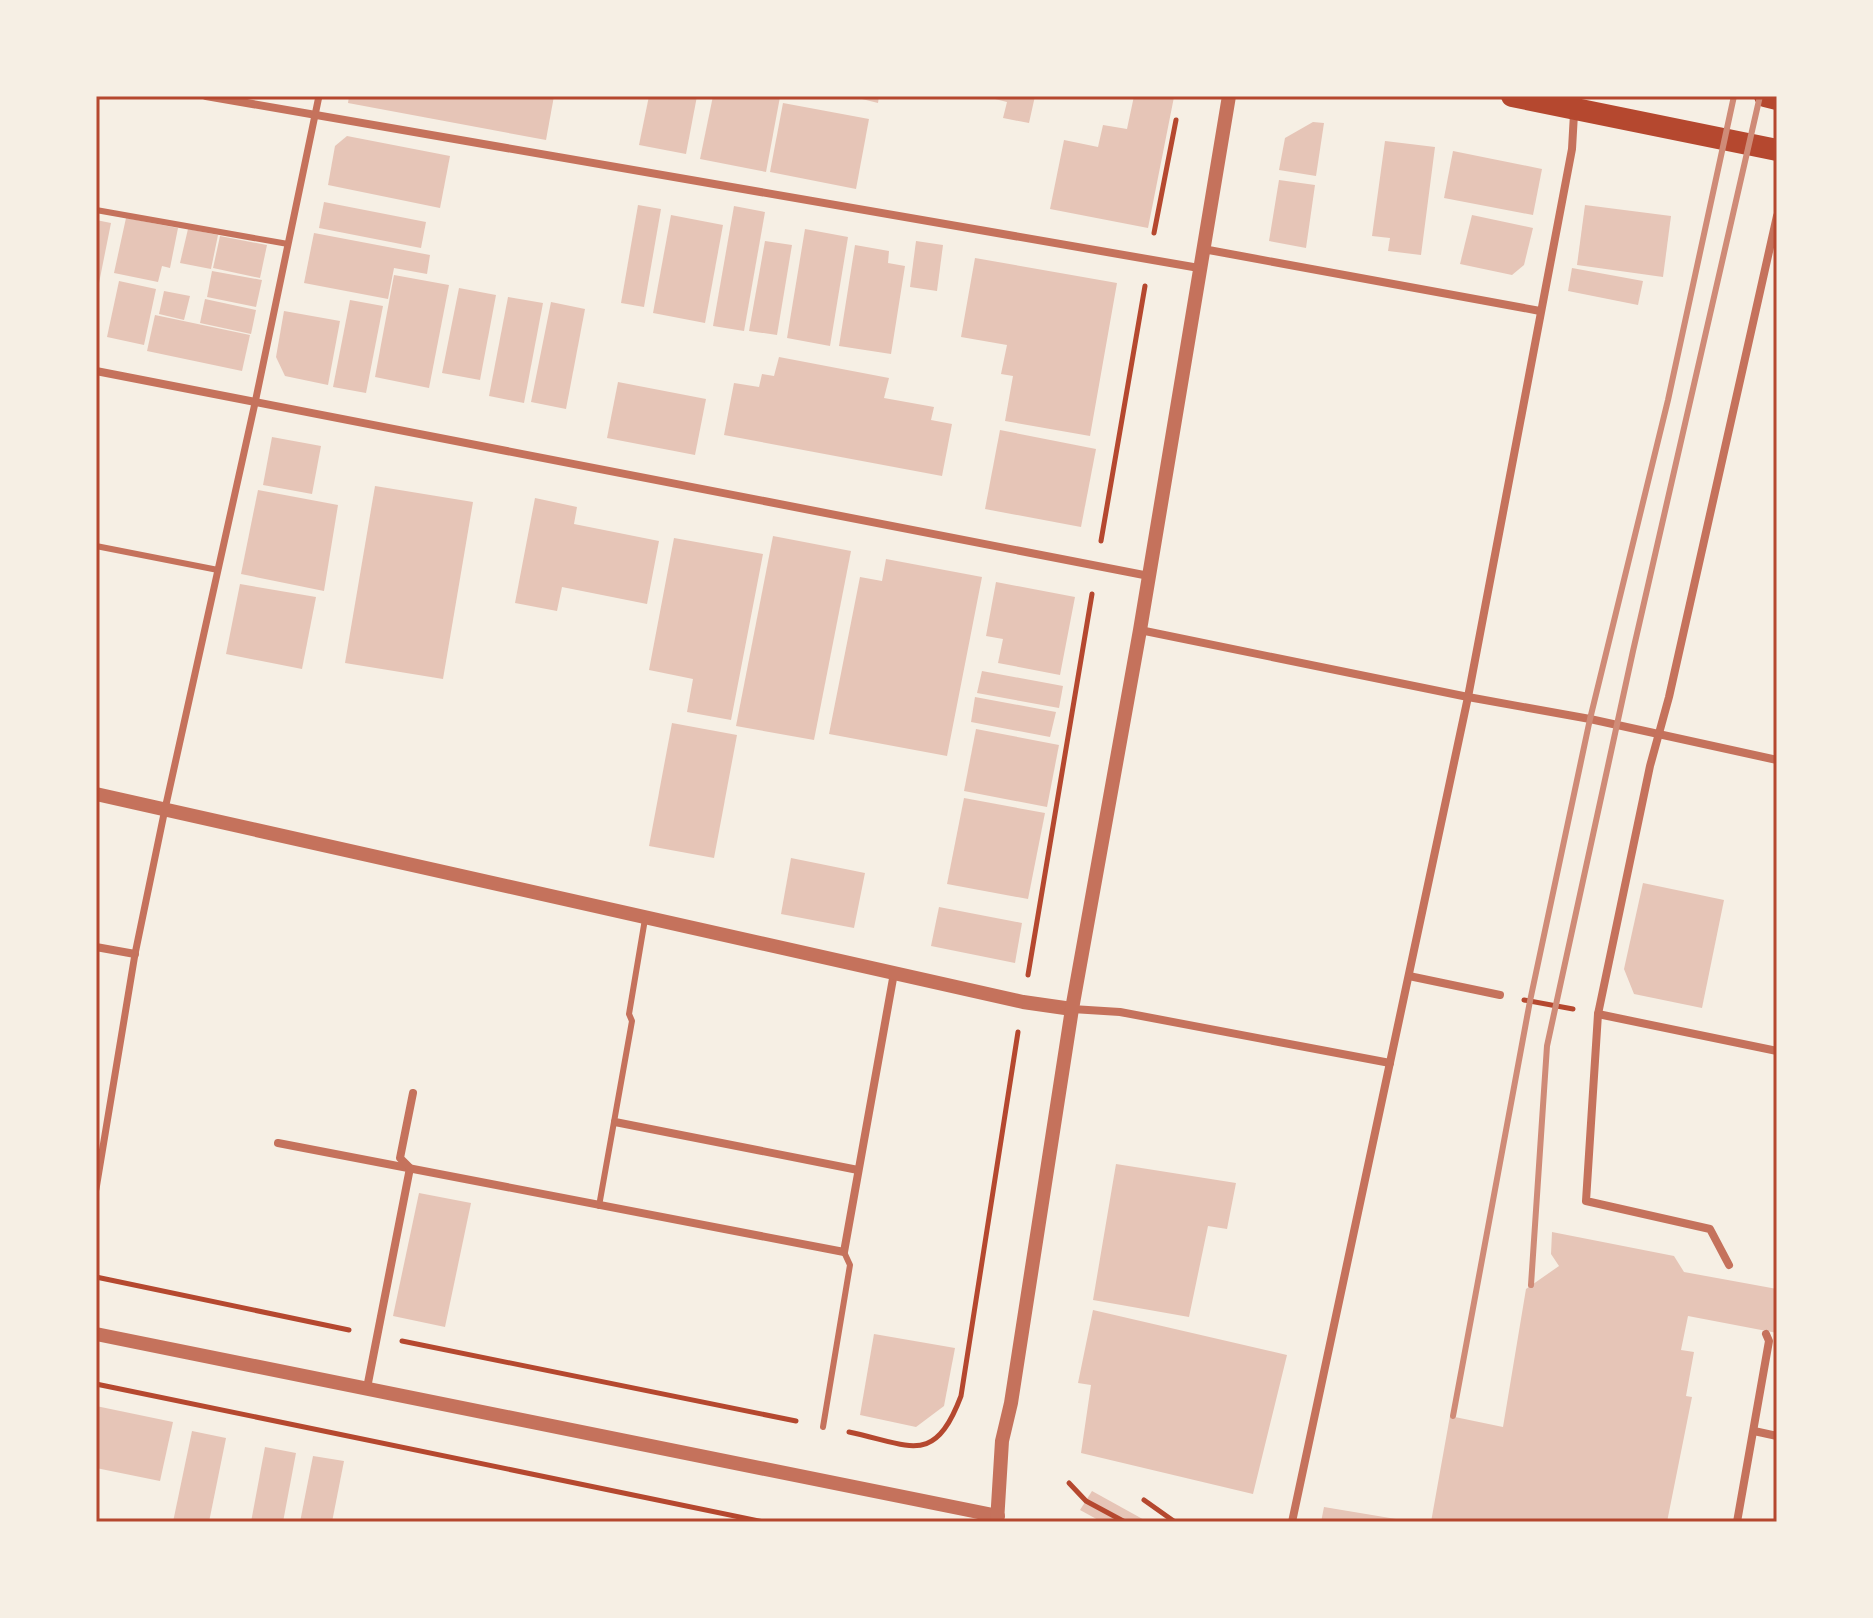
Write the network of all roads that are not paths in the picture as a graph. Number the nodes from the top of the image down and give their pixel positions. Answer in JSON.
{"nodes":[{"id":1,"x":206,"y":96,"type":"edge"},
{"id":2,"x":319,"y":96,"type":"edge"},
{"id":3,"x":1229,"y":96,"type":"edge"},
{"id":4,"x":1512,"y":96,"type":"edge"},
{"id":5,"x":1765,"y":96,"type":"edge"},
{"id":6,"x":1777,"y":99,"type":"edge"},
{"id":7,"x":1575,"y":102,"type":"edge"},
{"id":8,"x":316,"y":114,"type":"junction"},
{"id":9,"x":1777,"y":150,"type":"edge"},
{"id":10,"x":96,"y":210,"type":"edge"},
{"id":11,"x":1777,"y":216,"type":"edge"},
{"id":12,"x":288,"y":244,"type":"junction"},
{"id":13,"x":1203,"y":249,"type":"junction"},
{"id":14,"x":1199,"y":268,"type":"junction"},
{"id":15,"x":1540,"y":311,"type":"junction"},
{"id":16,"x":96,"y":371,"type":"edge"},
{"id":17,"x":255,"y":403,"type":"junction"},
{"id":18,"x":96,"y":546,"type":"edge"},
{"id":19,"x":218,"y":570,"type":"junction"},
{"id":20,"x":1149,"y":576,"type":"junction"},
{"id":21,"x":1140,"y":630,"type":"junction"},
{"id":22,"x":1468,"y":697,"type":"junction"},
{"id":23,"x":1658,"y":734,"type":"junction"},
{"id":24,"x":1777,"y":760,"type":"edge"},
{"id":25,"x":96,"y":794,"type":"edge"},
{"id":26,"x":165,"y":809,"type":"junction"},
{"id":27,"x":646,"y":917,"type":"junction"},
{"id":28,"x":96,"y":947,"type":"edge"},
{"id":29,"x":135,"y":954,"type":"junction"},
{"id":30,"x":894,"y":973,"type":"junction"},
{"id":31,"x":1409,"y":976,"type":"junction"},
{"id":32,"x":1500,"y":995,"type":"road end"},
{"id":33,"x":1072,"y":1009,"type":"junction"},
{"id":34,"x":1598,"y":1014,"type":"junction"},
{"id":35,"x":1777,"y":1051,"type":"edge"},
{"id":36,"x":1390,"y":1063,"type":"junction"},
{"id":37,"x":413,"y":1093,"type":"dead end"},
{"id":38,"x":615,"y":1122,"type":"junction"},
{"id":39,"x":278,"y":1143,"type":"dead end"},
{"id":40,"x":410,"y":1168,"type":"junction"},
{"id":41,"x":858,"y":1170,"type":"junction"},
{"id":42,"x":96,"y":1189,"type":"edge"},
{"id":43,"x":599,"y":1206,"type":"junction"},
{"id":44,"x":844,"y":1252,"type":"junction"},
{"id":45,"x":1729,"y":1265,"type":"dead end"},
{"id":46,"x":96,"y":1334,"type":"edge"},
{"id":47,"x":1766,"y":1334,"type":"dead end"},
{"id":48,"x":367,"y":1388,"type":"junction"},
{"id":49,"x":823,"y":1427,"type":"road end"},
{"id":50,"x":1754,"y":1431,"type":"junction"},
{"id":51,"x":1777,"y":1436,"type":"edge"},
{"id":52,"x":1001,"y":1520,"type":"edge"},
{"id":53,"x":1292,"y":1522,"type":"edge"},
{"id":54,"x":1737,"y":1522,"type":"edge"}],
"edges":[{"from":1,"to":8,"type":"street"},
{"from":2,"to":8,"type":"street"},
{"from":3,"to":13,"type":"street"},
{"from":4,"to":7,"type":"highway"},
{"from":5,"to":6,"type":"highway"},
{"from":7,"to":9,"type":"highway"},
{"from":7,"to":15,"type":"street"},
{"from":8,"to":12,"type":"street"},
{"from":8,"to":14,"type":"street"},
{"from":10,"to":12,"type":"lane"},
{"from":11,"to":23,"type":"street"},
{"from":12,"to":17,"type":"street"},
{"from":13,"to":14,"type":"street"},
{"from":13,"to":15,"type":"street"},
{"from":14,"to":20,"type":"street"},
{"from":15,"to":22,"type":"street"},
{"from":16,"to":17,"type":"street"},
{"from":17,"to":19,"type":"street"},
{"from":17,"to":20,"type":"street"},
{"from":18,"to":19,"type":"lane"},
{"from":19,"to":26,"type":"street"},
{"from":20,"to":21,"type":"street"},
{"from":21,"to":22,"type":"street"},
{"from":21,"to":33,"type":"street"},
{"from":22,"to":23,"type":"street"},
{"from":22,"to":31,"type":"street"},
{"from":23,"to":24,"type":"street"},
{"from":23,"to":34,"type":"street"},
{"from":25,"to":26,"type":"street"},
{"from":26,"to":27,"type":"street"},
{"from":26,"to":29,"type":"street"},
{"from":27,"to":30,"type":"street"},
{"from":27,"to":38,"type":"lane"},
{"from":28,"to":29,"type":"street"},
{"from":29,"to":42,"type":"street"},
{"from":30,"to":33,"type":"street"},
{"from":30,"to":41,"type":"street"},
{"from":31,"to":32,"type":"street"},
{"from":31,"to":36,"type":"street"},
{"from":33,"to":36,"type":"street"},
{"from":33,"to":52,"type":"street"},
{"from":34,"to":35,"type":"street"},
{"from":34,"to":45,"type":"street"},
{"from":36,"to":53,"type":"street"},
{"from":37,"to":40,"type":"street"},
{"from":38,"to":41,"type":"street"},
{"from":38,"to":43,"type":"lane"},
{"from":39,"to":40,"type":"street"},
{"from":40,"to":43,"type":"street"},
{"from":40,"to":48,"type":"street"},
{"from":41,"to":44,"type":"street"},
{"from":43,"to":44,"type":"street"},
{"from":44,"to":49,"type":"lane"},
{"from":46,"to":48,"type":"street"},
{"from":47,"to":50,"type":"street"},
{"from":48,"to":52,"type":"street"},
{"from":50,"to":51,"type":"street"},
{"from":50,"to":54,"type":"street"}]}
